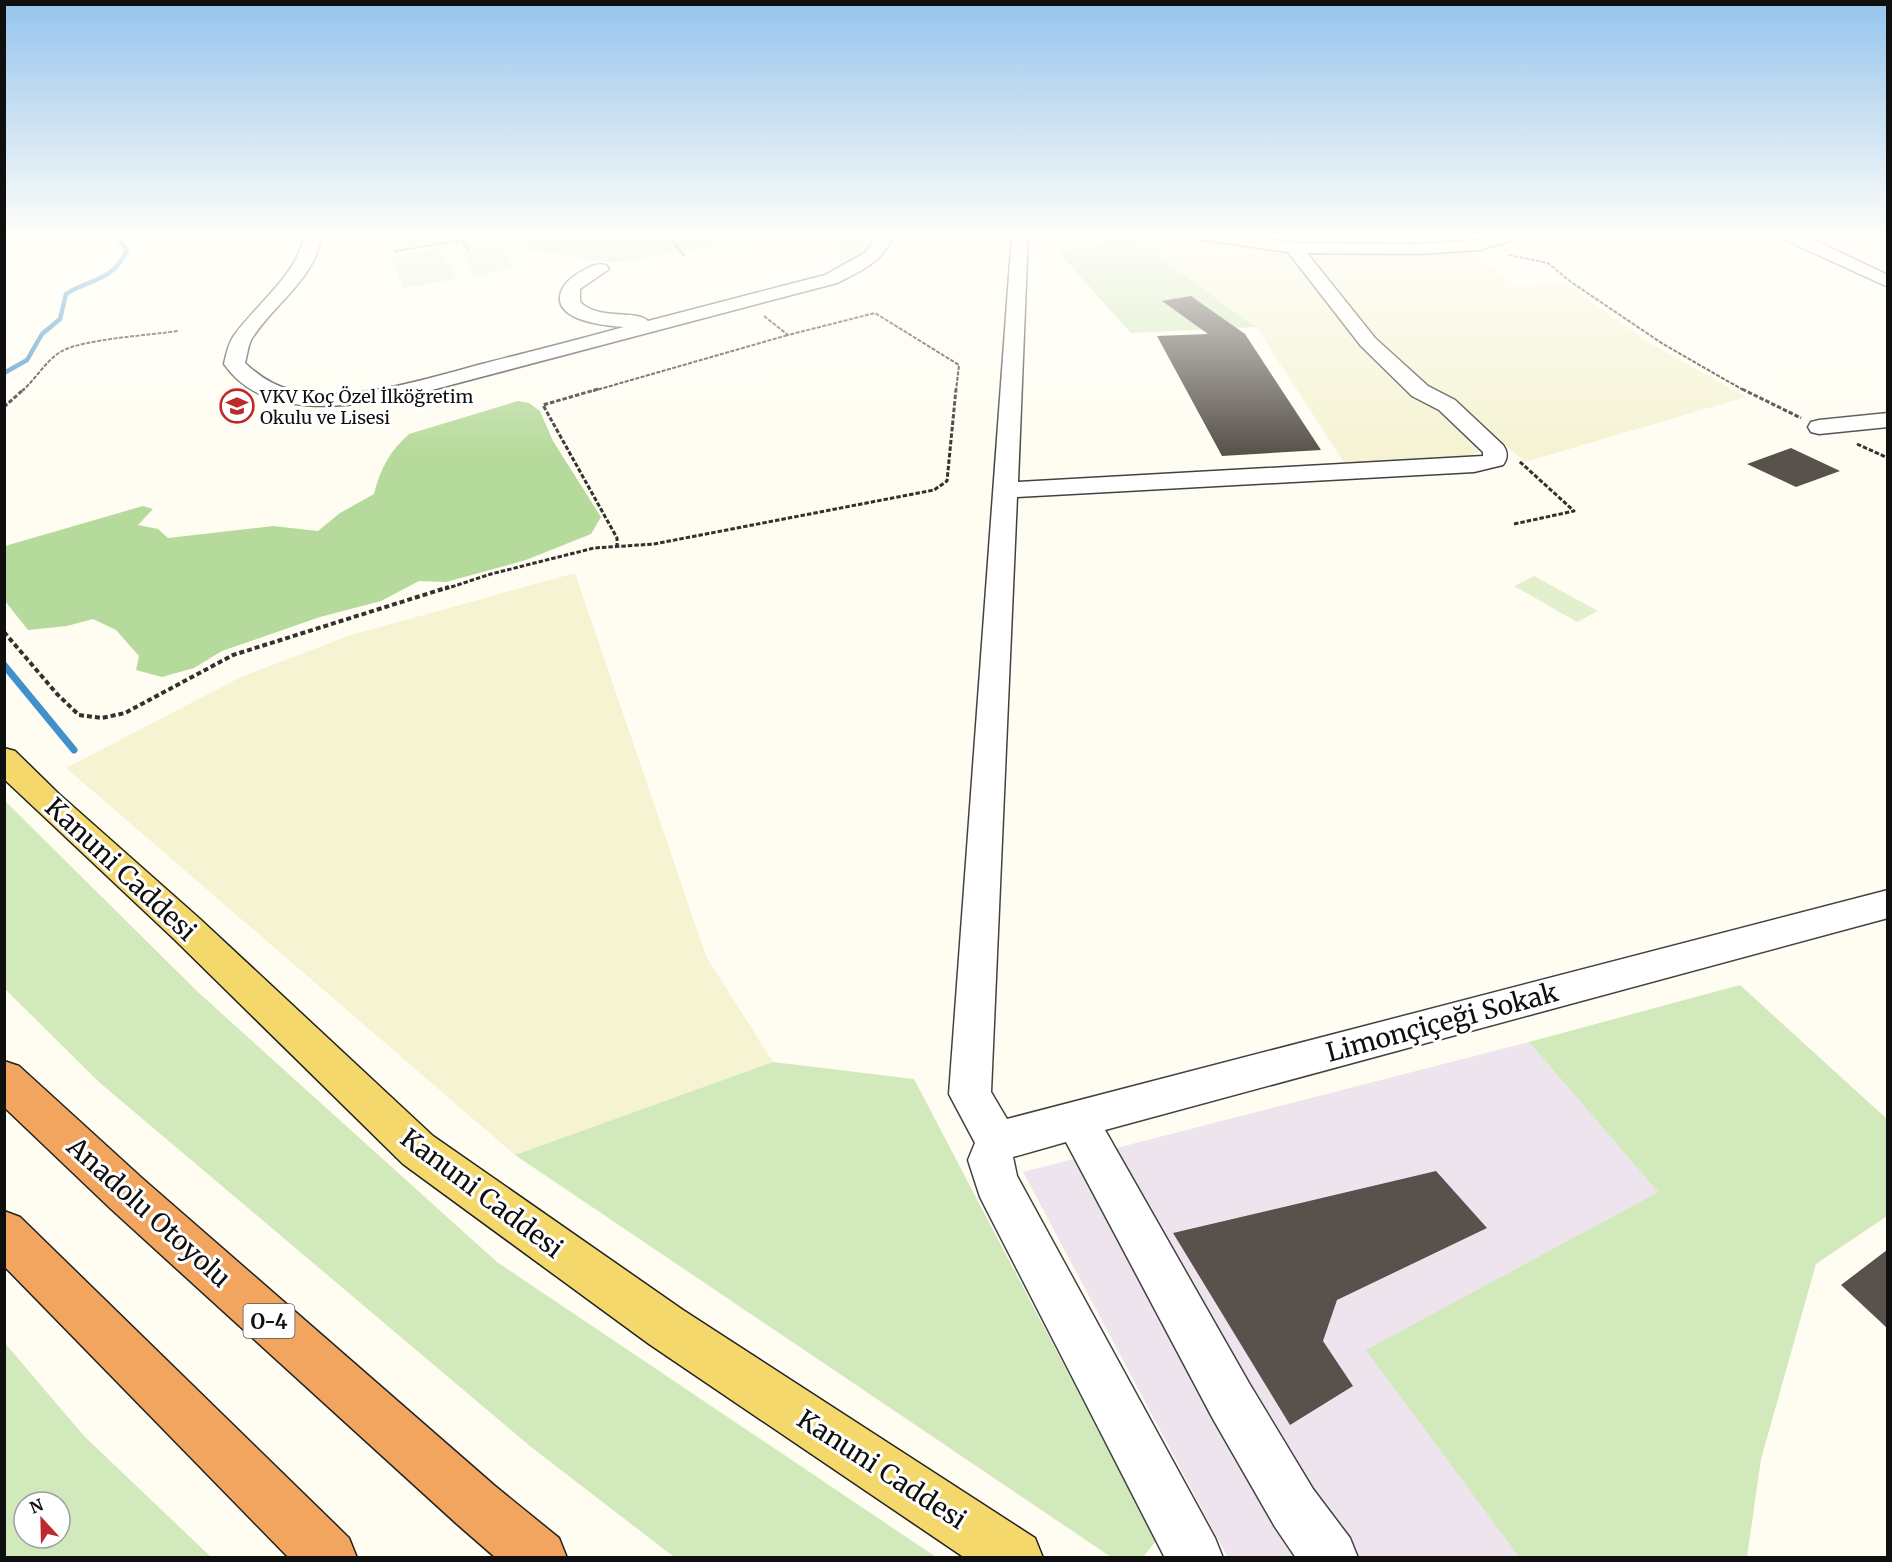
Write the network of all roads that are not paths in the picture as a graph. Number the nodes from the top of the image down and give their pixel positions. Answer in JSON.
{"nodes":[{"id":1,"x":268,"y":307,"type":"edge"},
{"id":2,"x":573,"y":307,"type":"edge"},
{"id":3,"x":728,"y":307,"type":"edge"},
{"id":4,"x":1016,"y":307,"type":"edge"},
{"id":5,"x":1340,"y":307,"type":"edge"},
{"id":6,"x":667,"y":323,"type":"junction"},
{"id":7,"x":1887,"y":420,"type":"edge"},
{"id":8,"x":1819,"y":427,"type":"road end"},
{"id":9,"x":1495,"y":460,"type":"junction"},
{"id":10,"x":1519,"y":460,"type":"dead end"},
{"id":11,"x":1005,"y":490,"type":"junction"},
{"id":12,"x":4,"y":759,"type":"edge"},
{"id":13,"x":1887,"y":904,"type":"edge"},
{"id":14,"x":4,"y":1079,"type":"edge"},
{"id":15,"x":1076,"y":1119,"type":"junction"},
{"id":16,"x":997,"y":1142,"type":"junction"},
{"id":17,"x":4,"y":1233,"type":"edge"},
{"id":18,"x":329,"y":1557,"type":"edge"},
{"id":19,"x":539,"y":1557,"type":"edge"},
{"id":20,"x":1016,"y":1557,"type":"edge"},
{"id":21,"x":1195,"y":1557,"type":"edge"},
{"id":22,"x":1330,"y":1557,"type":"edge"}],
"edges":[{"from":1,"to":6,"type":"street"},
{"from":2,"to":6,"type":"street"},
{"from":3,"to":6,"type":"street"},
{"from":4,"to":11,"type":"street"},
{"from":5,"to":9,"type":"street"},
{"from":7,"to":8,"type":"street"},
{"from":9,"to":10,"type":"street"},
{"from":9,"to":11,"type":"street"},
{"from":11,"to":16,"type":"street"},
{"from":12,"to":20,"type":"main road","name":"Kanuni Caddesi"},
{"from":13,"to":15,"type":"street","name":"Limonçiçeği Sokak"},
{"from":14,"to":19,"type":"highway","name":"Anadolu Otoyolu","number":"O-4"},
{"from":15,"to":16,"type":"street","name":"Limonçiçeği Sokak"},
{"from":15,"to":22,"type":"street"},
{"from":16,"to":21,"type":"street"},
{"from":17,"to":18,"type":"highway"}]}
